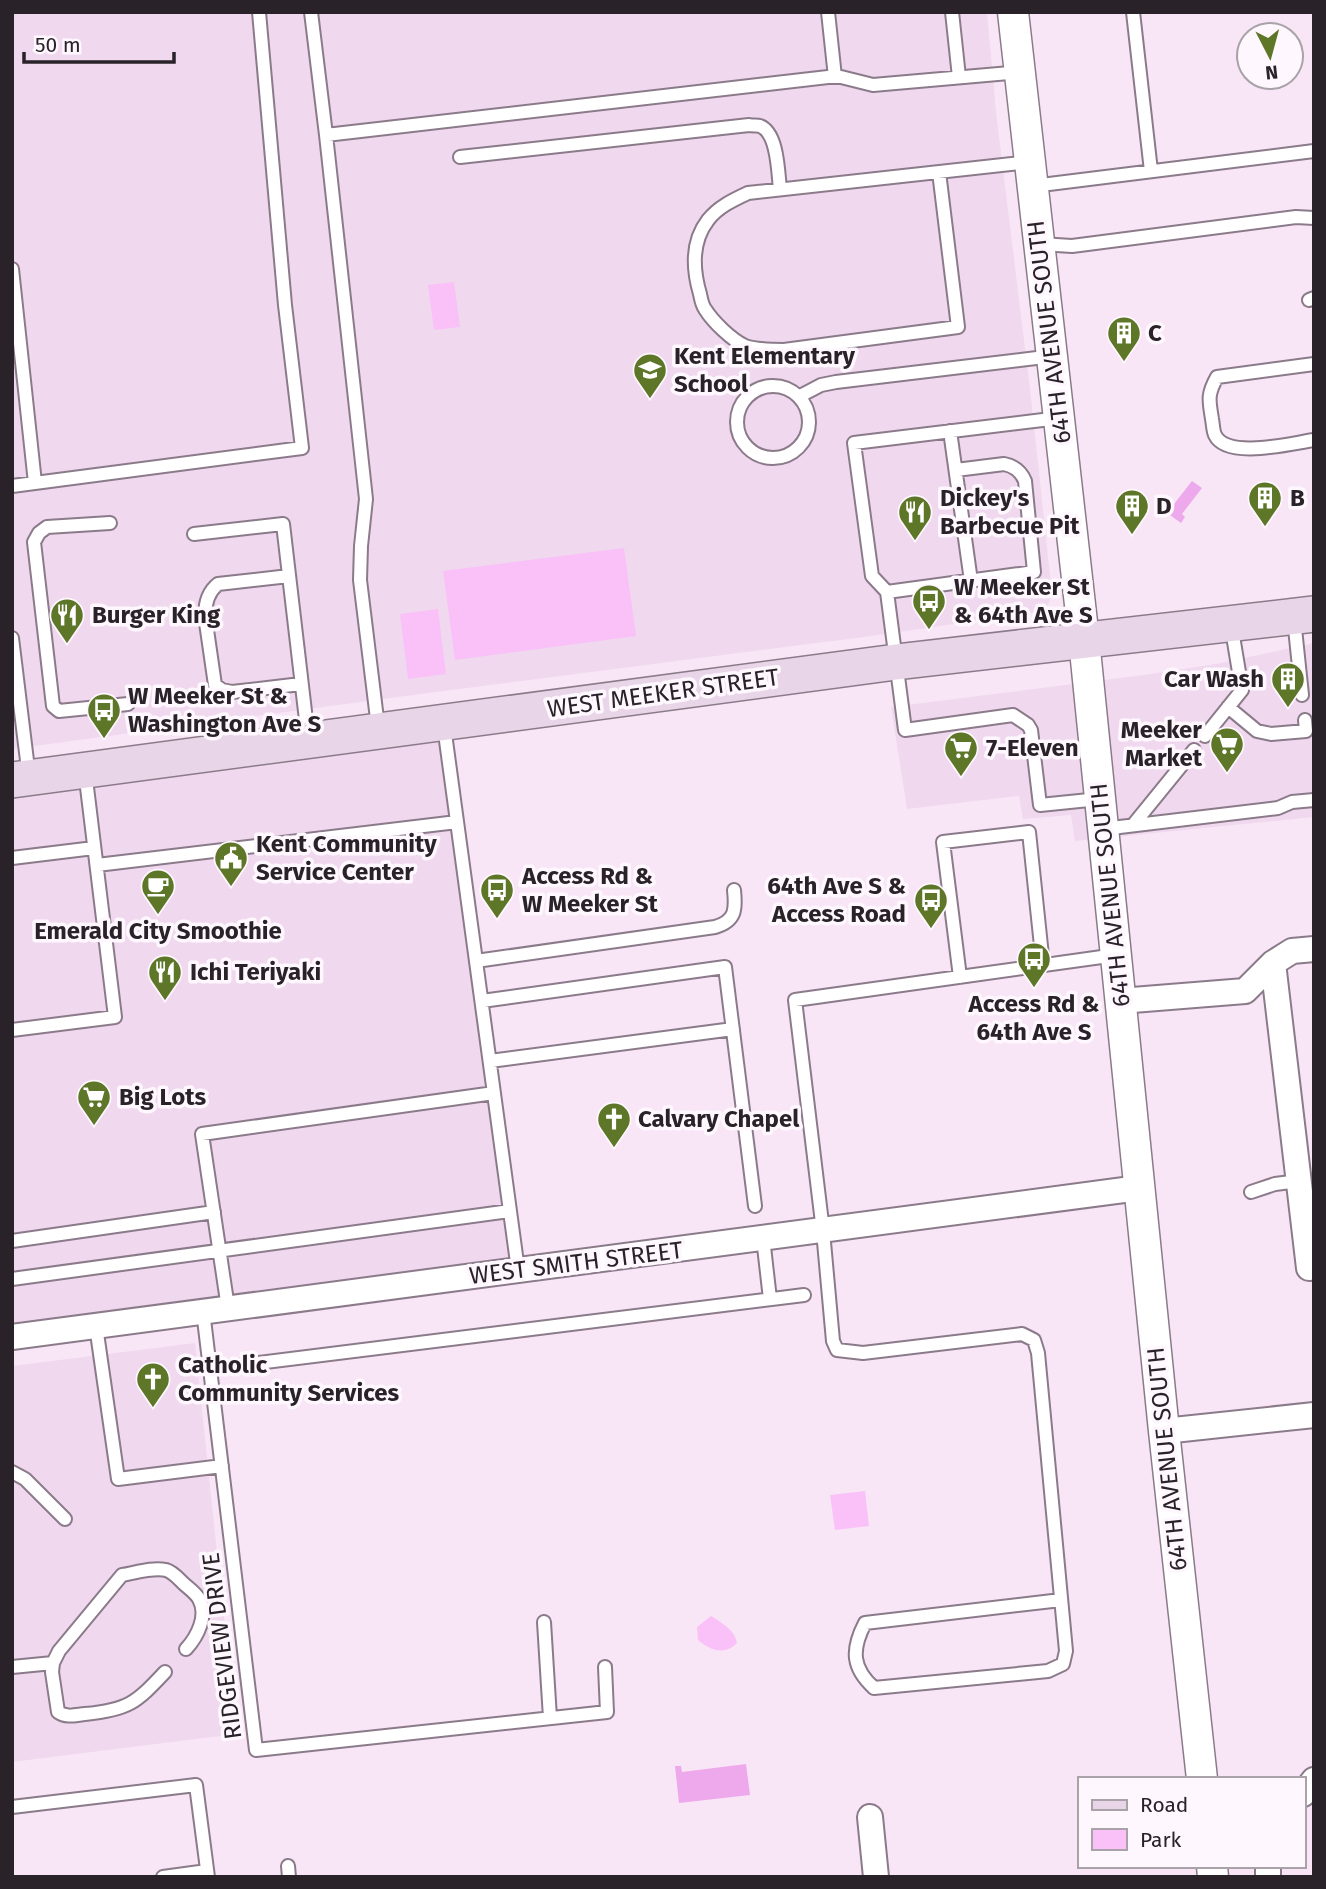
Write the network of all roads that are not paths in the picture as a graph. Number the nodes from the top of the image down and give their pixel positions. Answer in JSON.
{"nodes":[{"id":1,"x":259,"y":12,"type":"edge"},
{"id":2,"x":312,"y":12,"type":"edge"},
{"id":3,"x":828,"y":12,"type":"edge"},
{"id":4,"x":952,"y":12,"type":"edge"},
{"id":5,"x":1013,"y":12,"type":"edge"},
{"id":6,"x":1133,"y":12,"type":"edge"},
{"id":7,"x":1020,"y":72,"type":"junction"},
{"id":8,"x":959,"y":76,"type":"junction"},
{"id":9,"x":835,"y":77,"type":"junction"},
{"id":10,"x":326,"y":135,"type":"junction"},
{"id":11,"x":1314,"y":151,"type":"edge"},
{"id":12,"x":460,"y":158,"type":"dead end"},
{"id":13,"x":1151,"y":171,"type":"junction"},
{"id":14,"x":939,"y":172,"type":"junction"},
{"id":15,"x":1031,"y":174,"type":"junction"},
{"id":16,"x":780,"y":189,"type":"junction"},
{"id":17,"x":1314,"y":218,"type":"edge"},
{"id":18,"x":1039,"y":244,"type":"junction"},
{"id":19,"x":12,"y":269,"type":"edge"},
{"id":20,"x":15,"y":318,"type":"edge"},
{"id":21,"x":1053,"y":356,"type":"junction"},
{"id":22,"x":1314,"y":364,"type":"edge"},
{"id":23,"x":800,"y":396,"type":"junction"},
{"id":24,"x":1059,"y":418,"type":"junction"},
{"id":25,"x":950,"y":431,"type":"junction"},
{"id":26,"x":1314,"y":440,"type":"edge"},
{"id":27,"x":956,"y":471,"type":"junction"},
{"id":28,"x":35,"y":483,"type":"junction"},
{"id":29,"x":12,"y":486,"type":"edge"},
{"id":30,"x":110,"y":523,"type":"dead end"},
{"id":31,"x":194,"y":534,"type":"dead end"},
{"id":32,"x":289,"y":576,"type":"junction"},
{"id":33,"x":971,"y":581,"type":"junction"},
{"id":34,"x":887,"y":592,"type":"junction"},
{"id":35,"x":1304,"y":615,"type":"edge"},
{"id":36,"x":1231,"y":624,"type":"junction"},
{"id":37,"x":12,"y":638,"type":"edge"},
{"id":38,"x":1084,"y":640,"type":"junction"},
{"id":39,"x":896,"y":662,"type":"junction"},
{"id":40,"x":302,"y":684,"type":"junction"},
{"id":41,"x":1302,"y":695,"type":"dead end"},
{"id":42,"x":128,"y":704,"type":"dead end"},
{"id":43,"x":1228,"y":707,"type":"junction"},
{"id":44,"x":17,"y":713,"type":"edge"},
{"id":45,"x":1305,"y":720,"type":"dead end"},
{"id":46,"x":444,"y":722,"type":"junction"},
{"id":47,"x":378,"y":731,"type":"junction"},
{"id":48,"x":1205,"y":736,"type":"dead end"},
{"id":49,"x":308,"y":741,"type":"junction"},
{"id":50,"x":1194,"y":750,"type":"dead end"},
{"id":51,"x":85,"y":770,"type":"junction"},
{"id":52,"x":21,"y":779,"type":"edge"},
{"id":53,"x":1100,"y":799,"type":"junction"},
{"id":54,"x":1314,"y":800,"type":"edge"},
{"id":55,"x":457,"y":822,"type":"junction"},
{"id":56,"x":1133,"y":825,"type":"junction"},
{"id":57,"x":1103,"y":829,"type":"junction"},
{"id":58,"x":94,"y":848,"type":"junction"},
{"id":59,"x":12,"y":858,"type":"edge"},
{"id":60,"x":97,"y":865,"type":"junction"},
{"id":61,"x":734,"y":890,"type":"dead end"},
{"id":62,"x":1314,"y":949,"type":"edge"},
{"id":63,"x":1116,"y":956,"type":"junction"},
{"id":64,"x":476,"y":961,"type":"junction"},
{"id":65,"x":1273,"y":963,"type":"junction"},
{"id":66,"x":1043,"y":965,"type":"junction"},
{"id":67,"x":960,"y":977,"type":"junction"},
{"id":68,"x":482,"y":1001,"type":"junction"},
{"id":69,"x":1121,"y":1001,"type":"junction"},
{"id":70,"x":733,"y":1029,"type":"junction"},
{"id":71,"x":12,"y":1030,"type":"edge"},
{"id":72,"x":490,"y":1061,"type":"junction"},
{"id":73,"x":494,"y":1093,"type":"junction"},
{"id":74,"x":1139,"y":1188,"type":"junction"},
{"id":75,"x":1305,"y":1189,"type":"edge"},
{"id":76,"x":1251,"y":1192,"type":"dead end"},
{"id":77,"x":755,"y":1206,"type":"dead end"},
{"id":78,"x":214,"y":1212,"type":"junction"},
{"id":79,"x":510,"y":1212,"type":"junction"},
{"id":80,"x":823,"y":1230,"type":"junction"},
{"id":81,"x":763,"y":1238,"type":"junction"},
{"id":82,"x":12,"y":1241,"type":"edge"},
{"id":83,"x":219,"y":1251,"type":"junction"},
{"id":84,"x":1310,"y":1268,"type":"dead end"},
{"id":85,"x":518,"y":1270,"type":"junction"},
{"id":86,"x":12,"y":1279,"type":"edge"},
{"id":87,"x":804,"y":1295,"type":"dead end"},
{"id":88,"x":770,"y":1299,"type":"junction"},
{"id":89,"x":228,"y":1308,"type":"junction"},
{"id":90,"x":203,"y":1311,"type":"junction"},
{"id":91,"x":96,"y":1326,"type":"junction"},
{"id":92,"x":12,"y":1337,"type":"edge"},
{"id":93,"x":210,"y":1369,"type":"junction"},
{"id":94,"x":1314,"y":1415,"type":"edge"},
{"id":95,"x":1164,"y":1431,"type":"junction"},
{"id":96,"x":222,"y":1466,"type":"junction"},
{"id":97,"x":12,"y":1472,"type":"edge"},
{"id":98,"x":65,"y":1519,"type":"dead end"},
{"id":99,"x":1061,"y":1600,"type":"junction"},
{"id":100,"x":544,"y":1622,"type":"dead end"},
{"id":101,"x":186,"y":1649,"type":"dead end"},
{"id":102,"x":53,"y":1662,"type":"junction"},
{"id":103,"x":12,"y":1667,"type":"edge"},
{"id":104,"x":605,"y":1667,"type":"dead end"},
{"id":105,"x":165,"y":1672,"type":"dead end"},
{"id":106,"x":550,"y":1718,"type":"junction"},
{"id":107,"x":1202,"y":1777,"type":"edge"},
{"id":108,"x":12,"y":1807,"type":"edge"},
{"id":109,"x":870,"y":1817,"type":"dead end"},
{"id":110,"x":208,"y":1874,"type":"edge"},
{"id":111,"x":163,"y":1877,"type":"edge"},
{"id":112,"x":876,"y":1877,"type":"edge"}],
"edges":[{"from":1,"to":28,"type":"lane"},
{"from":2,"to":10,"type":"lane"},
{"from":3,"to":9,"type":"lane"},
{"from":4,"to":8,"type":"lane"},
{"from":5,"to":7,"type":"street","name":"64TH AVENUE SOUTH"},
{"from":6,"to":13,"type":"lane"},
{"from":7,"to":8,"type":"lane"},
{"from":7,"to":15,"type":"street","name":"64TH AVENUE SOUTH"},
{"from":8,"to":9,"type":"lane"},
{"from":9,"to":10,"type":"lane"},
{"from":10,"to":47,"type":"lane"},
{"from":11,"to":13,"type":"lane"},
{"from":12,"to":16,"type":"lane"},
{"from":13,"to":15,"type":"lane"},
{"from":14,"to":15,"type":"lane"},
{"from":14,"to":16,"type":"lane"},
{"from":14,"to":16,"type":"lane"},
{"from":15,"to":18,"type":"street","name":"64TH AVENUE SOUTH"},
{"from":17,"to":18,"type":"lane"},
{"from":18,"to":21,"type":"street","name":"64TH AVENUE SOUTH"},
{"from":19,"to":20,"type":"lane"},
{"from":20,"to":28,"type":"lane"},
{"from":21,"to":23,"type":"lane"},
{"from":21,"to":24,"type":"street","name":"64TH AVENUE SOUTH"},
{"from":22,"to":26,"type":"lane"},
{"from":23,"to":23,"type":"lane"},
{"from":24,"to":25,"type":"lane"},
{"from":24,"to":38,"type":"street","name":"64TH AVENUE SOUTH"},
{"from":25,"to":27,"type":"lane"},
{"from":25,"to":34,"type":"lane"},
{"from":27,"to":33,"type":"lane"},
{"from":27,"to":33,"type":"lane"},
{"from":28,"to":29,"type":"lane"},
{"from":30,"to":42,"type":"lane"},
{"from":31,"to":32,"type":"lane"},
{"from":32,"to":40,"type":"lane"},
{"from":32,"to":40,"type":"lane"},
{"from":33,"to":34,"type":"lane"},
{"from":34,"to":39,"type":"lane"},
{"from":35,"to":36,"type":"main road","name":"WEST MEEKER STREET"},
{"from":35,"to":41,"type":"lane"},
{"from":36,"to":38,"type":"main road","name":"WEST MEEKER STREET"},
{"from":36,"to":43,"type":"lane"},
{"from":37,"to":44,"type":"lane"},
{"from":38,"to":39,"type":"main road","name":"WEST MEEKER STREET"},
{"from":38,"to":53,"type":"street","name":"64TH AVENUE SOUTH"},
{"from":39,"to":46,"type":"main road","name":"WEST MEEKER STREET"},
{"from":39,"to":53,"type":"lane"},
{"from":40,"to":49,"type":"lane"},
{"from":43,"to":45,"type":"lane"},
{"from":43,"to":48,"type":"lane"},
{"from":44,"to":52,"type":"lane"},
{"from":46,"to":47,"type":"main road","name":"WEST MEEKER STREET"},
{"from":46,"to":55,"type":"lane"},
{"from":47,"to":49,"type":"main road","name":"WEST MEEKER STREET"},
{"from":49,"to":51,"type":"main road","name":"WEST MEEKER STREET"},
{"from":50,"to":56,"type":"lane"},
{"from":51,"to":52,"type":"main road","name":"WEST MEEKER STREET"},
{"from":51,"to":58,"type":"lane"},
{"from":53,"to":57,"type":"street","name":"64TH AVENUE SOUTH"},
{"from":54,"to":56,"type":"lane"},
{"from":55,"to":60,"type":"lane"},
{"from":55,"to":64,"type":"lane"},
{"from":56,"to":57,"type":"lane"},
{"from":57,"to":63,"type":"street","name":"64TH AVENUE SOUTH"},
{"from":58,"to":59,"type":"lane"},
{"from":58,"to":60,"type":"lane"},
{"from":60,"to":71,"type":"lane"},
{"from":61,"to":64,"type":"lane"},
{"from":62,"to":65,"type":"street"},
{"from":63,"to":66,"type":"lane"},
{"from":63,"to":69,"type":"street","name":"64TH AVENUE SOUTH"},
{"from":64,"to":68,"type":"lane"},
{"from":65,"to":69,"type":"street"},
{"from":65,"to":75,"type":"street"},
{"from":66,"to":67,"type":"lane"},
{"from":66,"to":67,"type":"lane"},
{"from":67,"to":80,"type":"lane"},
{"from":68,"to":70,"type":"lane"},
{"from":68,"to":72,"type":"lane"},
{"from":69,"to":74,"type":"street","name":"64TH AVENUE SOUTH"},
{"from":70,"to":72,"type":"lane"},
{"from":70,"to":77,"type":"lane"},
{"from":72,"to":73,"type":"lane"},
{"from":73,"to":78,"type":"lane"},
{"from":73,"to":79,"type":"lane"},
{"from":74,"to":80,"type":"street","name":"WEST SMITH STREET"},
{"from":74,"to":95,"type":"street","name":"64TH AVENUE SOUTH"},
{"from":75,"to":76,"type":"lane"},
{"from":75,"to":84,"type":"street"},
{"from":78,"to":82,"type":"lane"},
{"from":78,"to":83,"type":"lane"},
{"from":79,"to":83,"type":"lane"},
{"from":79,"to":85,"type":"lane"},
{"from":80,"to":81,"type":"street","name":"WEST SMITH STREET"},
{"from":80,"to":99,"type":"lane"},
{"from":81,"to":85,"type":"street","name":"WEST SMITH STREET"},
{"from":81,"to":88,"type":"lane"},
{"from":83,"to":86,"type":"lane"},
{"from":83,"to":89,"type":"lane"},
{"from":85,"to":89,"type":"street","name":"WEST SMITH STREET"},
{"from":87,"to":88,"type":"lane"},
{"from":88,"to":93,"type":"lane"},
{"from":89,"to":90,"type":"street","name":"WEST SMITH STREET"},
{"from":90,"to":91,"type":"street","name":"WEST SMITH STREET"},
{"from":90,"to":93,"type":"lane","name":"RIDGEVIEW DRIVE"},
{"from":91,"to":92,"type":"street","name":"WEST SMITH STREET"},
{"from":91,"to":96,"type":"lane"},
{"from":93,"to":96,"type":"lane","name":"RIDGEVIEW DRIVE"},
{"from":94,"to":95,"type":"street"},
{"from":95,"to":107,"type":"street","name":"64TH AVENUE SOUTH"},
{"from":96,"to":106,"type":"lane","name":"RIDGEVIEW DRIVE"},
{"from":97,"to":98,"type":"lane"},
{"from":99,"to":99,"type":"lane"},
{"from":100,"to":106,"type":"lane"},
{"from":101,"to":102,"type":"lane"},
{"from":102,"to":103,"type":"lane"},
{"from":102,"to":105,"type":"lane"},
{"from":104,"to":106,"type":"lane","name":"RIDGEVIEW DRIVE"},
{"from":108,"to":110,"type":"lane"},
{"from":109,"to":112,"type":"street"},
{"from":110,"to":111,"type":"lane"}]}
